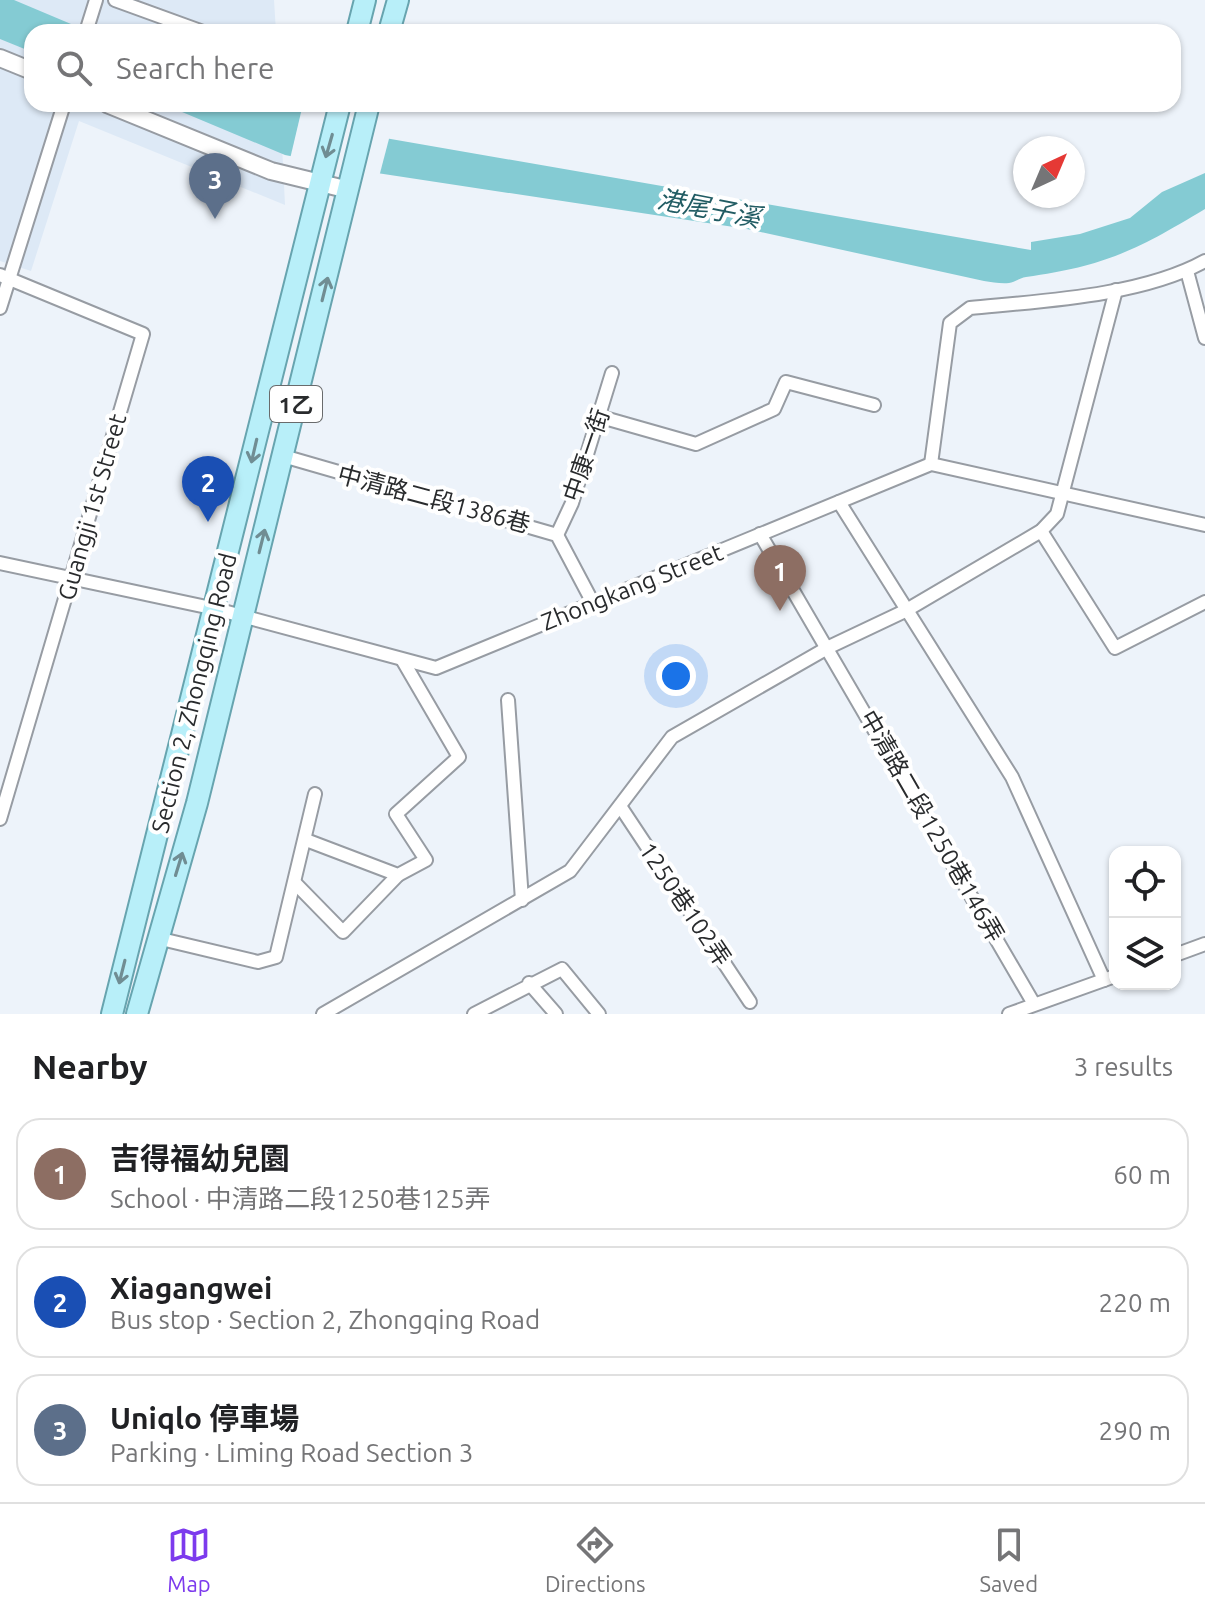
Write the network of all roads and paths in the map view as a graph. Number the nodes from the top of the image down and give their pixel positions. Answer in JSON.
{"nodes":[{"id":1,"x":115,"y":0,"type":"edge"},
{"id":2,"x":365,"y":0,"type":"edge"},
{"id":3,"x":398,"y":0,"type":"edge"},
{"id":4,"x":95,"y":5,"type":"edge"},
{"id":5,"x":89,"y":24,"type":"edge"},
{"id":6,"x":181,"y":24,"type":"edge"},
{"id":7,"x":359,"y":24,"type":"edge"},
{"id":8,"x":391,"y":24,"type":"edge"},
{"id":9,"x":0,"y":58,"type":"edge"},
{"id":10,"x":24,"y":68,"type":"edge"},
{"id":11,"x":61,"y":112,"type":"edge"},
{"id":12,"x":127,"y":112,"type":"edge"},
{"id":13,"x":338,"y":112,"type":"edge"},
{"id":14,"x":366,"y":112,"type":"edge"},
{"id":15,"x":318,"y":185,"type":"junction"},
{"id":16,"x":349,"y":190,"type":"junction"},
{"id":17,"x":1205,"y":261,"type":"edge"},
{"id":18,"x":1187,"y":271,"type":"junction"},
{"id":19,"x":4,"y":277,"type":"edge"},
{"id":20,"x":1116,"y":290,"type":"junction"},
{"id":21,"x":0,"y":308,"type":"edge"},
{"id":22,"x":1205,"y":338,"type":"edge"},
{"id":23,"x":612,"y":373,"type":"dead end"},
{"id":24,"x":874,"y":405,"type":"dead end"},
{"id":25,"x":601,"y":417,"type":"junction"},
{"id":26,"x":283,"y":456,"type":"junction"},
{"id":27,"x":931,"y":464,"type":"junction"},
{"id":28,"x":1063,"y":496,"type":"junction"},
{"id":29,"x":839,"y":502,"type":"junction"},
{"id":30,"x":1205,"y":525,"type":"edge"},
{"id":31,"x":1041,"y":531,"type":"junction"},
{"id":32,"x":760,"y":534,"type":"junction"},
{"id":33,"x":557,"y":535,"type":"junction"},
{"id":34,"x":0,"y":563,"type":"edge"},
{"id":35,"x":71,"y":578,"type":"junction"},
{"id":36,"x":1205,"y":602,"type":"edge"},
{"id":37,"x":593,"y":603,"type":"junction"},
{"id":38,"x":216,"y":609,"type":"junction"},
{"id":39,"x":905,"y":611,"type":"junction"},
{"id":40,"x":243,"y":617,"type":"junction"},
{"id":41,"x":829,"y":647,"type":"junction"},
{"id":42,"x":403,"y":661,"type":"junction"},
{"id":43,"x":508,"y":700,"type":"dead end"},
{"id":44,"x":315,"y":794,"type":"dead end"},
{"id":45,"x":620,"y":806,"type":"junction"},
{"id":46,"x":0,"y":819,"type":"edge"},
{"id":47,"x":306,"y":840,"type":"junction"},
{"id":48,"x":398,"y":875,"type":"junction"},
{"id":49,"x":295,"y":883,"type":"junction"},
{"id":50,"x":522,"y":900,"type":"junction"},
{"id":51,"x":157,"y":938,"type":"junction"},
{"id":52,"x":1205,"y":944,"type":"edge"},
{"id":53,"x":1181,"y":953,"type":"edge"},
{"id":54,"x":1109,"y":976,"type":"edge"},
{"id":55,"x":1109,"y":978,"type":"edge"},
{"id":56,"x":529,"y":983,"type":"junction"},
{"id":57,"x":750,"y":1002,"type":"dead end"},
{"id":58,"x":1034,"y":1004,"type":"junction"},
{"id":59,"x":112,"y":1014,"type":"edge"},
{"id":60,"x":137,"y":1014,"type":"edge"},
{"id":61,"x":323,"y":1014,"type":"edge"},
{"id":62,"x":474,"y":1014,"type":"edge"},
{"id":63,"x":556,"y":1014,"type":"edge"},
{"id":64,"x":599,"y":1014,"type":"edge"},
{"id":65,"x":1009,"y":1014,"type":"edge"}],
"edges":[{"from":1,"to":6,"type":"street"},
{"from":2,"to":7,"type":"main road"},
{"from":3,"to":8,"type":"main road"},
{"from":4,"to":5,"type":"street"},
{"from":9,"to":10,"type":"street"},
{"from":11,"to":19,"type":"street"},
{"from":12,"to":15,"type":"street"},
{"from":13,"to":15,"type":"main road","number":"1乙","one_way":true},
{"from":14,"to":16,"type":"main road","number":"1乙"},
{"from":15,"to":16,"type":"street"},
{"from":15,"to":38,"type":"main road","name":"Section 2, Zhongqing Road","number":"1乙","one_way":true},
{"from":26,"to":16,"type":"main road","name":"Section 2, Zhongqing Road","number":"1乙","one_way":true},
{"from":17,"to":18,"type":"street"},
{"from":18,"to":20,"type":"street"},
{"from":18,"to":22,"type":"street"},
{"from":19,"to":21,"type":"street"},
{"from":19,"to":35,"type":"street","name":"Guangji 1st Street"},
{"from":20,"to":27,"type":"street"},
{"from":20,"to":28,"type":"street"},
{"from":23,"to":25,"type":"street","name":"中康一街"},
{"from":24,"to":25,"type":"street"},
{"from":25,"to":33,"type":"street","name":"中康一街"},
{"from":26,"to":33,"type":"street","name":"中清路二段1386巷"},
{"from":40,"to":26,"type":"main road","name":"Section 2, Zhongqing Road","number":"1乙","one_way":true},
{"from":27,"to":28,"type":"street"},
{"from":27,"to":29,"type":"street","name":"Zhongkang Street"},
{"from":28,"to":30,"type":"street"},
{"from":28,"to":31,"type":"street"},
{"from":29,"to":32,"type":"street","name":"Zhongkang Street"},
{"from":29,"to":39,"type":"street"},
{"from":31,"to":36,"type":"street"},
{"from":31,"to":39,"type":"street"},
{"from":32,"to":37,"type":"street","name":"Zhongkang Street"},
{"from":32,"to":41,"type":"street","name":"中清路二段1250巷146弄"},
{"from":33,"to":37,"type":"street","name":"中清路二段1386巷"},
{"from":34,"to":35,"type":"street","name":"Zhongkang Street"},
{"from":35,"to":38,"type":"street","name":"Zhongkang Street"},
{"from":35,"to":46,"type":"street","name":"Guangji 1st Street"},
{"from":37,"to":42,"type":"street","name":"Zhongkang Street"},
{"from":38,"to":40,"type":"street","name":"Zhongkang Street"},
{"from":38,"to":59,"type":"main road","name":"Section 2, Zhongqing Road","number":"1乙","one_way":true},
{"from":39,"to":41,"type":"street"},
{"from":39,"to":54,"type":"street"},
{"from":40,"to":42,"type":"street","name":"Zhongkang Street"},
{"from":51,"to":40,"type":"main road","name":"Section 2, Zhongqing Road","number":"1乙","one_way":true},
{"from":41,"to":45,"type":"street"},
{"from":41,"to":58,"type":"street","name":"中清路二段1250巷146弄"},
{"from":42,"to":48,"type":"street"},
{"from":43,"to":50,"type":"street"},
{"from":44,"to":47,"type":"street"},
{"from":45,"to":50,"type":"street"},
{"from":45,"to":57,"type":"street","name":"1250巷102弄"},
{"from":47,"to":48,"type":"street"},
{"from":47,"to":49,"type":"street"},
{"from":48,"to":49,"type":"street"},
{"from":49,"to":51,"type":"street"},
{"from":50,"to":61,"type":"street"},
{"from":51,"to":60,"type":"main road","name":"Section 2, Zhongqing Road","number":"1乙"},
{"from":52,"to":53,"type":"street"},
{"from":55,"to":58,"type":"street"},
{"from":56,"to":62,"type":"street"},
{"from":56,"to":63,"type":"street"},
{"from":56,"to":64,"type":"street"},
{"from":58,"to":65,"type":"street"}]}
